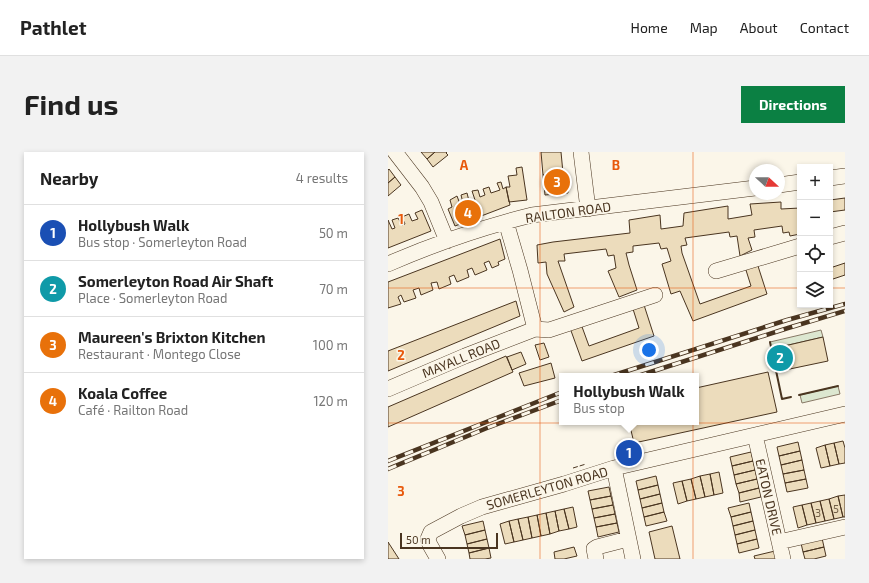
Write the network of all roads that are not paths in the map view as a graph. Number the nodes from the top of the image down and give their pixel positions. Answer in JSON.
{"nodes":[{"id":1,"x":395,"y":152,"type":"edge"},
{"id":2,"x":581,"y":152,"type":"edge"},
{"id":3,"x":845,"y":176,"type":"edge"},
{"id":4,"x":833,"y":178,"type":"edge"},
{"id":5,"x":797,"y":182,"type":"edge"},
{"id":6,"x":785,"y":184,"type":"edge"},
{"id":7,"x":749,"y":189,"type":"edge"},
{"id":8,"x":588,"y":209,"type":"junction"},
{"id":9,"x":506,"y":222,"type":"junction"},
{"id":10,"x":845,"y":233,"type":"edge"},
{"id":11,"x":833,"y":236,"type":"edge"},
{"id":12,"x":447,"y":241,"type":"junction"},
{"id":13,"x":797,"y":247,"type":"edge"},
{"id":14,"x":388,"y":264,"type":"edge"},
{"id":15,"x":716,"y":271,"type":"dead end"},
{"id":16,"x":655,"y":295,"type":"dead end"},
{"id":17,"x":535,"y":329,"type":"junction"},
{"id":18,"x":388,"y":389,"type":"edge"},
{"id":19,"x":845,"y":414,"type":"edge"},
{"id":20,"x":755,"y":435,"type":"junction"},
{"id":21,"x":614,"y":468,"type":"junction"},
{"id":22,"x":845,"y":527,"type":"edge"},
{"id":23,"x":628,"y":539,"type":"junction"},
{"id":24,"x":779,"y":542,"type":"junction"},
{"id":25,"x":438,"y":559,"type":"edge"},
{"id":26,"x":596,"y":559,"type":"edge"},
{"id":27,"x":633,"y":559,"type":"edge"},
{"id":28,"x":783,"y":559,"type":"edge"}],
"edges":[{"from":1,"to":12,"type":"street"},
{"from":2,"to":8,"type":"street"},
{"from":3,"to":4,"type":"street"},
{"from":5,"to":6,"type":"street"},
{"from":7,"to":8,"type":"street","name":"RAILTON ROAD"},
{"from":8,"to":9,"type":"street","name":"RAILTON ROAD"},
{"from":9,"to":12,"type":"street","name":"RAILTON ROAD"},
{"from":9,"to":17,"type":"street"},
{"from":10,"to":11,"type":"street"},
{"from":12,"to":14,"type":"street","name":"RAILTON ROAD"},
{"from":13,"to":15,"type":"street"},
{"from":16,"to":17,"type":"street","name":"MAYALL ROAD"},
{"from":17,"to":18,"type":"street","name":"MAYALL ROAD"},
{"from":19,"to":20,"type":"street","name":"SOMERLEYTON ROAD"},
{"from":20,"to":21,"type":"street","name":"SOMERLEYTON ROAD"},
{"from":20,"to":24,"type":"street","name":"EATON DRIVE"},
{"from":21,"to":23,"type":"street"},
{"from":21,"to":25,"type":"street","name":"SOMERLEYTON ROAD"},
{"from":22,"to":24,"type":"street"},
{"from":23,"to":26,"type":"street"},
{"from":23,"to":27,"type":"street"},
{"from":24,"to":28,"type":"street","name":"EATON DRIVE"}]}
